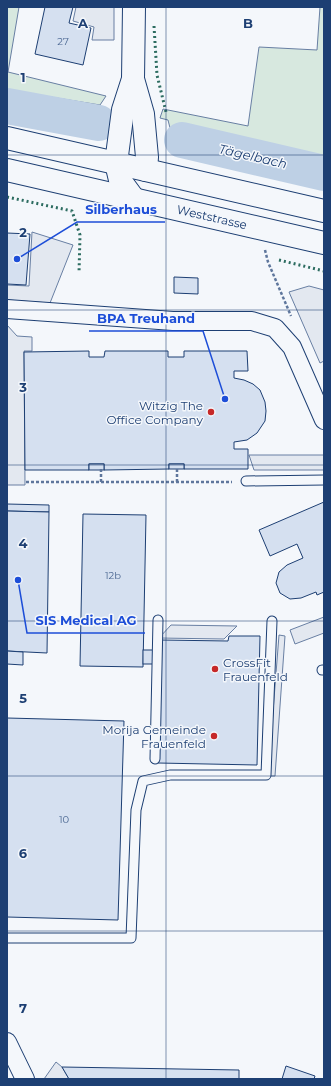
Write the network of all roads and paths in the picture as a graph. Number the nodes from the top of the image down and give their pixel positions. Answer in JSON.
{"nodes":[{"id":1,"x":134,"y":7,"type":"edge"},
{"id":2,"x":133,"y":112,"type":"junction"},
{"id":3,"x":7,"y":138,"type":"edge"},
{"id":4,"x":117,"y":157,"type":"junction"},
{"id":5,"x":146,"y":164,"type":"junction"},
{"id":6,"x":7,"y":170,"type":"edge"},
{"id":7,"x":134,"y":199,"type":"junction"},
{"id":8,"x":324,"y":211,"type":"edge"},
{"id":9,"x":324,"y":243,"type":"edge"},
{"id":10,"x":265,"y":249,"type":"dead end"},
{"id":11,"x":7,"y":309,"type":"edge"},
{"id":12,"x":294,"y":323,"type":"dead end"},
{"id":13,"x":324,"y":420,"type":"edge"},
{"id":14,"x":176,"y":469,"type":"dead end"},
{"id":15,"x":101,"y":470,"type":"dead end"},
{"id":16,"x":324,"y":480,"type":"edge"},
{"id":17,"x":26,"y":482,"type":"dead end"},
{"id":18,"x":101,"y":482,"type":"junction"},
{"id":19,"x":177,"y":482,"type":"junction"},
{"id":20,"x":246,"y":482,"type":"joint"},
{"id":21,"x":158,"y":620,"type":"dead end"},
{"id":22,"x":272,"y":621,"type":"dead end"},
{"id":23,"x":155,"y":759,"type":"dead end"},
{"id":24,"x":7,"y":938,"type":"edge"},
{"id":25,"x":7,"y":1042,"type":"edge"},
{"id":26,"x":25,"y":1079,"type":"edge"}],
"edges":[{"from":1,"to":2,"type":"main road"},
{"from":2,"to":4,"type":"main road"},
{"from":2,"to":5,"type":"main road"},
{"from":3,"to":4,"type":"main road"},
{"from":4,"to":5,"type":"main road"},
{"from":4,"to":7,"type":"main road"},
{"from":5,"to":8,"type":"main road"},
{"from":6,"to":7,"type":"main road","name":"Weststrasse"},
{"from":7,"to":9,"type":"main road","name":"Weststrasse"},
{"from":10,"to":12,"type":"path"},
{"from":11,"to":13,"type":"street"},
{"from":14,"to":19,"type":"path"},
{"from":15,"to":18,"type":"path"},
{"from":16,"to":20,"type":"lane"},
{"from":17,"to":18,"type":"path"},
{"from":18,"to":19,"type":"path"},
{"from":19,"to":20,"type":"path"},
{"from":21,"to":23,"type":"lane"},
{"from":22,"to":24,"type":"lane"},
{"from":25,"to":26,"type":"street"}]}
